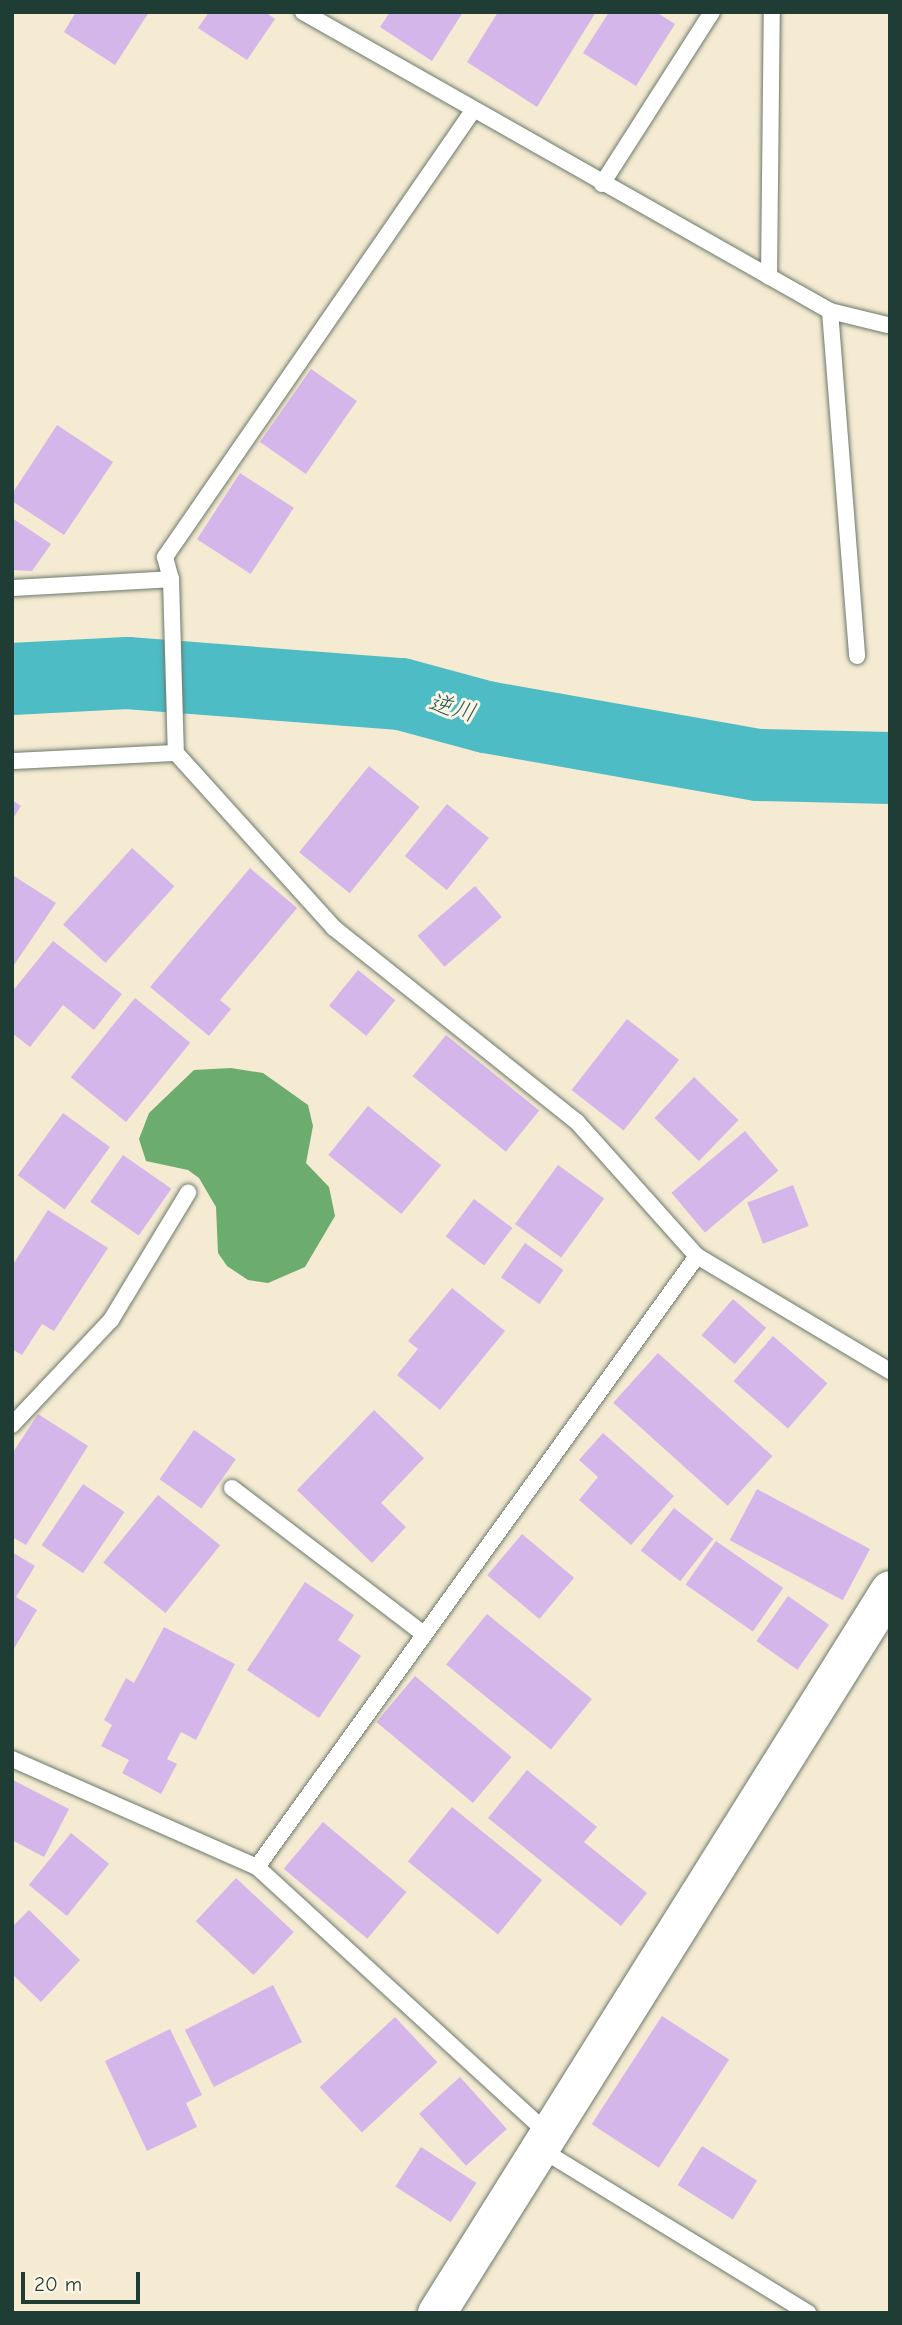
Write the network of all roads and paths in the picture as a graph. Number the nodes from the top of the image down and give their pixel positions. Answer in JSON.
{"nodes":[{"id":1,"x":303,"y":12,"type":"edge"},
{"id":2,"x":712,"y":12,"type":"edge"},
{"id":3,"x":772,"y":12,"type":"edge"},
{"id":4,"x":472,"y":112,"type":"junction"},
{"id":5,"x":602,"y":184,"type":"junction"},
{"id":6,"x":769,"y":277,"type":"junction"},
{"id":7,"x":830,"y":311,"type":"junction"},
{"id":8,"x":887,"y":325,"type":"dead end"},
{"id":9,"x":171,"y":579,"type":"junction"},
{"id":10,"x":12,"y":588,"type":"edge"},
{"id":11,"x":856,"y":656,"type":"dead end"},
{"id":12,"x":176,"y":753,"type":"junction"},
{"id":13,"x":12,"y":761,"type":"edge"},
{"id":14,"x":188,"y":1193,"type":"dead end"},
{"id":15,"x":697,"y":1256,"type":"junction"},
{"id":16,"x":890,"y":1371,"type":"edge"},
{"id":17,"x":12,"y":1425,"type":"edge"},
{"id":18,"x":232,"y":1488,"type":"dead end"},
{"id":19,"x":890,"y":1590,"type":"edge"},
{"id":20,"x":422,"y":1633,"type":"junction"},
{"id":21,"x":12,"y":1759,"type":"edge"},
{"id":22,"x":257,"y":1867,"type":"junction"},
{"id":23,"x":544,"y":2141,"type":"junction"},
{"id":24,"x":437,"y":2313,"type":"edge"},
{"id":25,"x":808,"y":2313,"type":"edge"}],
"edges":[{"from":1,"to":4,"type":"lane"},
{"from":2,"to":5,"type":"lane"},
{"from":3,"to":6,"type":"lane"},
{"from":4,"to":5,"type":"lane"},
{"from":4,"to":9,"type":"lane"},
{"from":5,"to":6,"type":"lane"},
{"from":6,"to":7,"type":"lane"},
{"from":7,"to":8,"type":"lane"},
{"from":7,"to":11,"type":"lane"},
{"from":9,"to":10,"type":"lane"},
{"from":9,"to":12,"type":"lane"},
{"from":12,"to":13,"type":"lane"},
{"from":12,"to":15,"type":"lane"},
{"from":14,"to":17,"type":"lane"},
{"from":15,"to":16,"type":"lane"},
{"from":15,"to":20,"type":"lane"},
{"from":18,"to":20,"type":"lane"},
{"from":19,"to":23,"type":"street"},
{"from":20,"to":22,"type":"lane"},
{"from":21,"to":22,"type":"lane"},
{"from":22,"to":23,"type":"lane"},
{"from":23,"to":24,"type":"street"},
{"from":23,"to":25,"type":"lane"}]}
